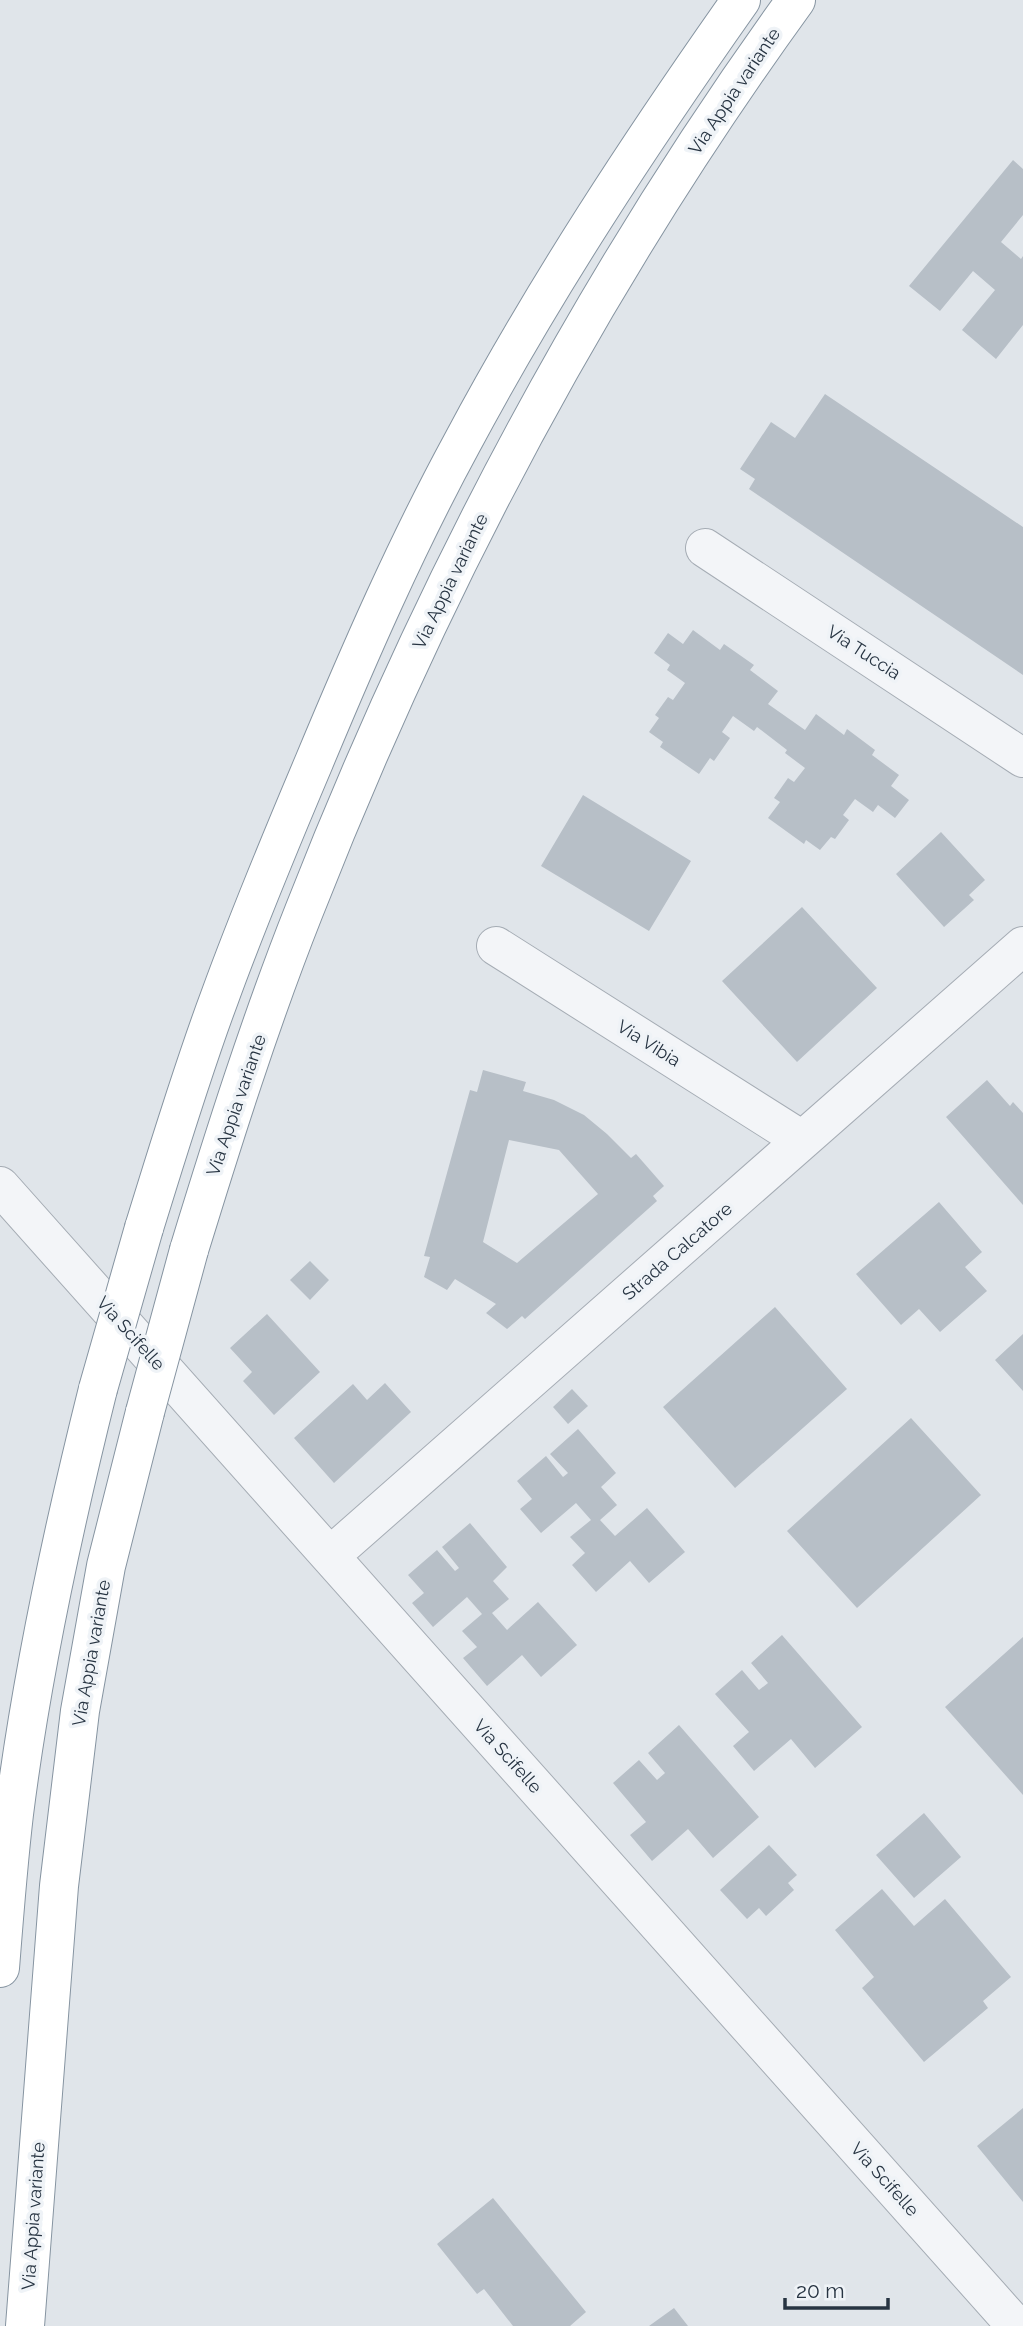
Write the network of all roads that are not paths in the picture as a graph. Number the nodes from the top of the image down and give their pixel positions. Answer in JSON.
{"nodes":[{"id":1,"x":741,"y":0,"type":"edge"},
{"id":2,"x":796,"y":0,"type":"edge"},
{"id":3,"x":705,"y":548,"type":"dead end"},
{"id":4,"x":1023,"y":758,"type":"edge"},
{"id":5,"x":496,"y":946,"type":"dead end"},
{"id":6,"x":1020,"y":954,"type":"edge"},
{"id":7,"x":802,"y":1140,"type":"junction"},
{"id":8,"x":3,"y":1198,"type":"edge"},
{"id":9,"x":330,"y":1556,"type":"junction"},
{"id":10,"x":0,"y":1968,"type":"edge"},
{"id":11,"x":24,"y":2326,"type":"edge"},
{"id":12,"x":1016,"y":2326,"type":"edge"}],
"edges":[{"from":1,"to":10,"type":"highway","bridge":true},
{"from":2,"to":11,"type":"highway","name":"Via Appia variante","bridge":true},
{"from":3,"to":4,"type":"street","name":"Via Tuccia"},
{"from":5,"to":7,"type":"street","name":"Via Vibia"},
{"from":6,"to":7,"type":"street","name":"Strada Calcatore"},
{"from":7,"to":9,"type":"street","name":"Strada Calcatore"},
{"from":8,"to":9,"type":"street","name":"Via Scifelle"},
{"from":9,"to":12,"type":"street","name":"Via Scifelle"}]}
